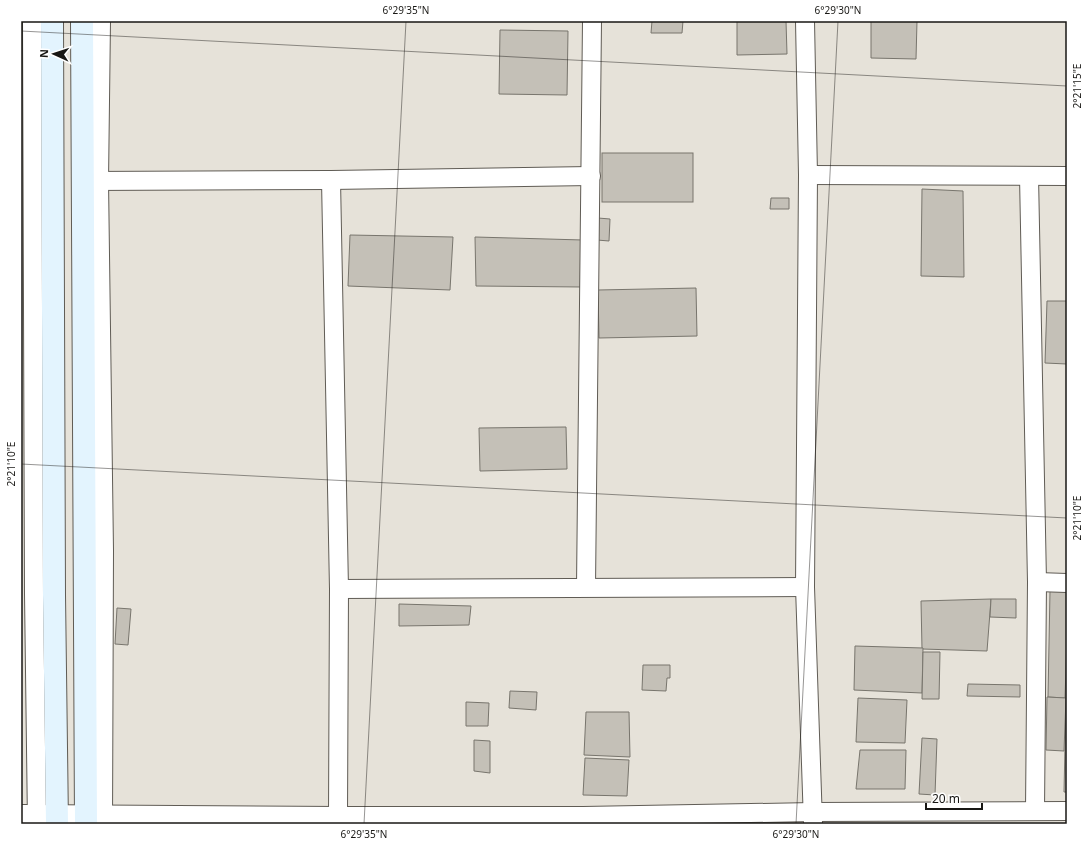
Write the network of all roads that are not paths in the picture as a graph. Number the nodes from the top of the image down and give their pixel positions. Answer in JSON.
{"nodes":[{"id":1,"x":32,"y":21,"type":"edge"},
{"id":2,"x":52,"y":21,"type":"edge"},
{"id":3,"x":82,"y":21,"type":"edge"},
{"id":4,"x":101,"y":21,"type":"edge"},
{"id":5,"x":592,"y":21,"type":"edge"},
{"id":6,"x":805,"y":21,"type":"edge"},
{"id":7,"x":808,"y":175,"type":"junction"},
{"id":8,"x":590,"y":176,"type":"junction"},
{"id":9,"x":1029,"y":176,"type":"junction"},
{"id":10,"x":1067,"y":176,"type":"edge"},
{"id":11,"x":331,"y":180,"type":"junction"},
{"id":12,"x":91,"y":182,"type":"junction"},
{"id":13,"x":1037,"y":582,"type":"junction"},
{"id":14,"x":1067,"y":583,"type":"edge"},
{"id":15,"x":805,"y":586,"type":"junction"},
{"id":16,"x":586,"y":587,"type":"junction"},
{"id":17,"x":338,"y":589,"type":"junction"},
{"id":18,"x":36,"y":594,"type":"edge"},
{"id":19,"x":1035,"y":811,"type":"junction"},
{"id":20,"x":1067,"y":811,"type":"edge"},
{"id":21,"x":338,"y":816,"type":"junction"},
{"id":22,"x":42,"y":818,"type":"edge"},
{"id":23,"x":813,"y":818,"type":"edge"},
{"id":24,"x":94,"y":819,"type":"edge"},
{"id":25,"x":583,"y":820,"type":"edge"}],
"edges":[{"from":1,"to":18,"type":"street"},
{"from":2,"to":18,"type":"main road"},
{"from":3,"to":12,"type":"main road"},
{"from":4,"to":12,"type":"street"},
{"from":5,"to":8,"type":"street"},
{"from":6,"to":7,"type":"street"},
{"from":7,"to":9,"type":"street"},
{"from":7,"to":15,"type":"street"},
{"from":8,"to":11,"type":"street"},
{"from":8,"to":16,"type":"street"},
{"from":9,"to":10,"type":"street"},
{"from":9,"to":13,"type":"street"},
{"from":11,"to":12,"type":"street"},
{"from":11,"to":17,"type":"street"},
{"from":12,"to":24,"type":"main road"},
{"from":13,"to":14,"type":"street"},
{"from":13,"to":19,"type":"street"},
{"from":15,"to":16,"type":"street"},
{"from":15,"to":23,"type":"street"},
{"from":16,"to":17,"type":"street"},
{"from":17,"to":21,"type":"street"},
{"from":18,"to":22,"type":"main road"},
{"from":19,"to":20,"type":"street"},
{"from":19,"to":23,"type":"street"},
{"from":21,"to":24,"type":"street"},
{"from":21,"to":25,"type":"street"},
{"from":22,"to":24,"type":"street"},
{"from":23,"to":25,"type":"street"}]}
